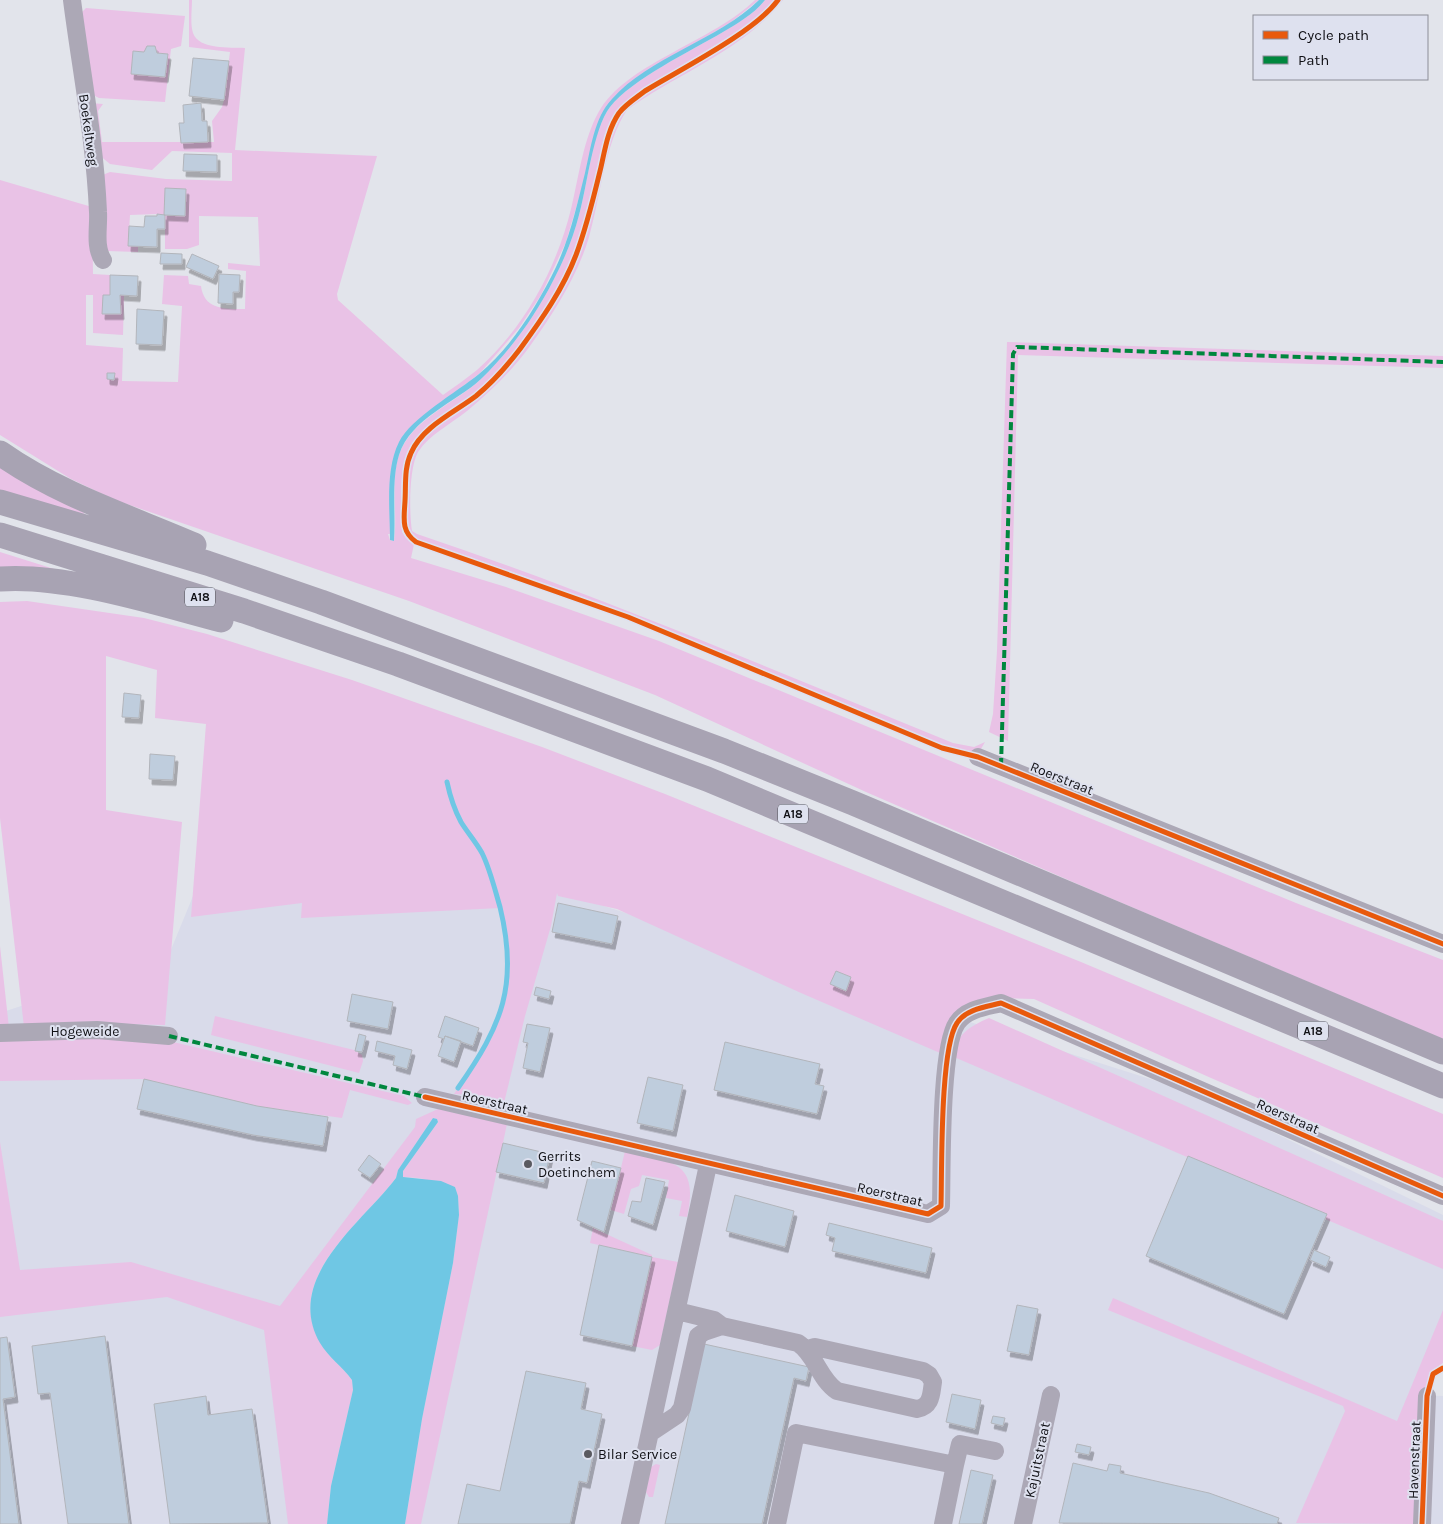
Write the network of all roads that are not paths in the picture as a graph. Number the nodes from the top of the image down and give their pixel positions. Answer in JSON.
{"nodes":[{"id":1,"x":72,"y":0,"type":"edge"},
{"id":2,"x":103,"y":260,"type":"dead end"},
{"id":3,"x":0,"y":453,"type":"edge"},
{"id":4,"x":0,"y":502,"type":"edge"},
{"id":5,"x":0,"y":535,"type":"edge"},
{"id":6,"x":0,"y":579,"type":"edge"},
{"id":7,"x":321,"y":602,"type":"junction"},
{"id":8,"x":398,"y":664,"type":"junction"},
{"id":9,"x":978,"y":757,"type":"dead end"},
{"id":10,"x":1443,"y":944,"type":"edge"},
{"id":11,"x":0,"y":1033,"type":"edge"},
{"id":12,"x":169,"y":1036,"type":"dead end"},
{"id":13,"x":1443,"y":1052,"type":"edge"},
{"id":14,"x":1443,"y":1086,"type":"edge"},
{"id":15,"x":425,"y":1097,"type":"dead end"},
{"id":16,"x":708,"y":1165,"type":"junction"},
{"id":17,"x":1443,"y":1196,"type":"edge"},
{"id":18,"x":677,"y":1311,"type":"junction"},
{"id":19,"x":722,"y":1326,"type":"junction"},
{"id":20,"x":808,"y":1349,"type":"junction"},
{"id":21,"x":1051,"y":1396,"type":"dead end"},
{"id":22,"x":1427,"y":1396,"type":"dead end"},
{"id":23,"x":650,"y":1433,"type":"junction"},
{"id":24,"x":995,"y":1451,"type":"dead end"},
{"id":25,"x":955,"y":1466,"type":"junction"},
{"id":26,"x":630,"y":1524,"type":"edge"},
{"id":27,"x":777,"y":1524,"type":"edge"},
{"id":28,"x":943,"y":1524,"type":"edge"},
{"id":29,"x":1023,"y":1524,"type":"edge"},
{"id":30,"x":1422,"y":1524,"type":"edge"}],
"edges":[{"from":1,"to":2,"type":"street","name":"Boekeltweg"},
{"from":3,"to":7,"type":"highway","number":"A18"},
{"from":4,"to":7,"type":"highway","number":"A18"},
{"from":5,"to":8,"type":"highway","number":"A18"},
{"from":6,"to":8,"type":"highway","number":"A18"},
{"from":7,"to":13,"type":"highway","number":"A18"},
{"from":8,"to":14,"type":"highway","number":"A18"},
{"from":9,"to":10,"type":"street","name":"Roerstraat"},
{"from":11,"to":12,"type":"street","name":"Hogeweide"},
{"from":15,"to":16,"type":"street","name":"Roerstraat"},
{"from":16,"to":17,"type":"street","name":"Roerstraat"},
{"from":16,"to":18,"type":"street"},
{"from":18,"to":19,"type":"street"},
{"from":18,"to":23,"type":"street"},
{"from":19,"to":20,"type":"street"},
{"from":19,"to":23,"type":"street"},
{"from":20,"to":20,"type":"street"},
{"from":21,"to":29,"type":"street","name":"Kajuitstraat"},
{"from":22,"to":30,"type":"street","name":"Havenstraat"},
{"from":23,"to":26,"type":"street"},
{"from":24,"to":25,"type":"street"},
{"from":25,"to":27,"type":"street"},
{"from":25,"to":28,"type":"street"}]}
